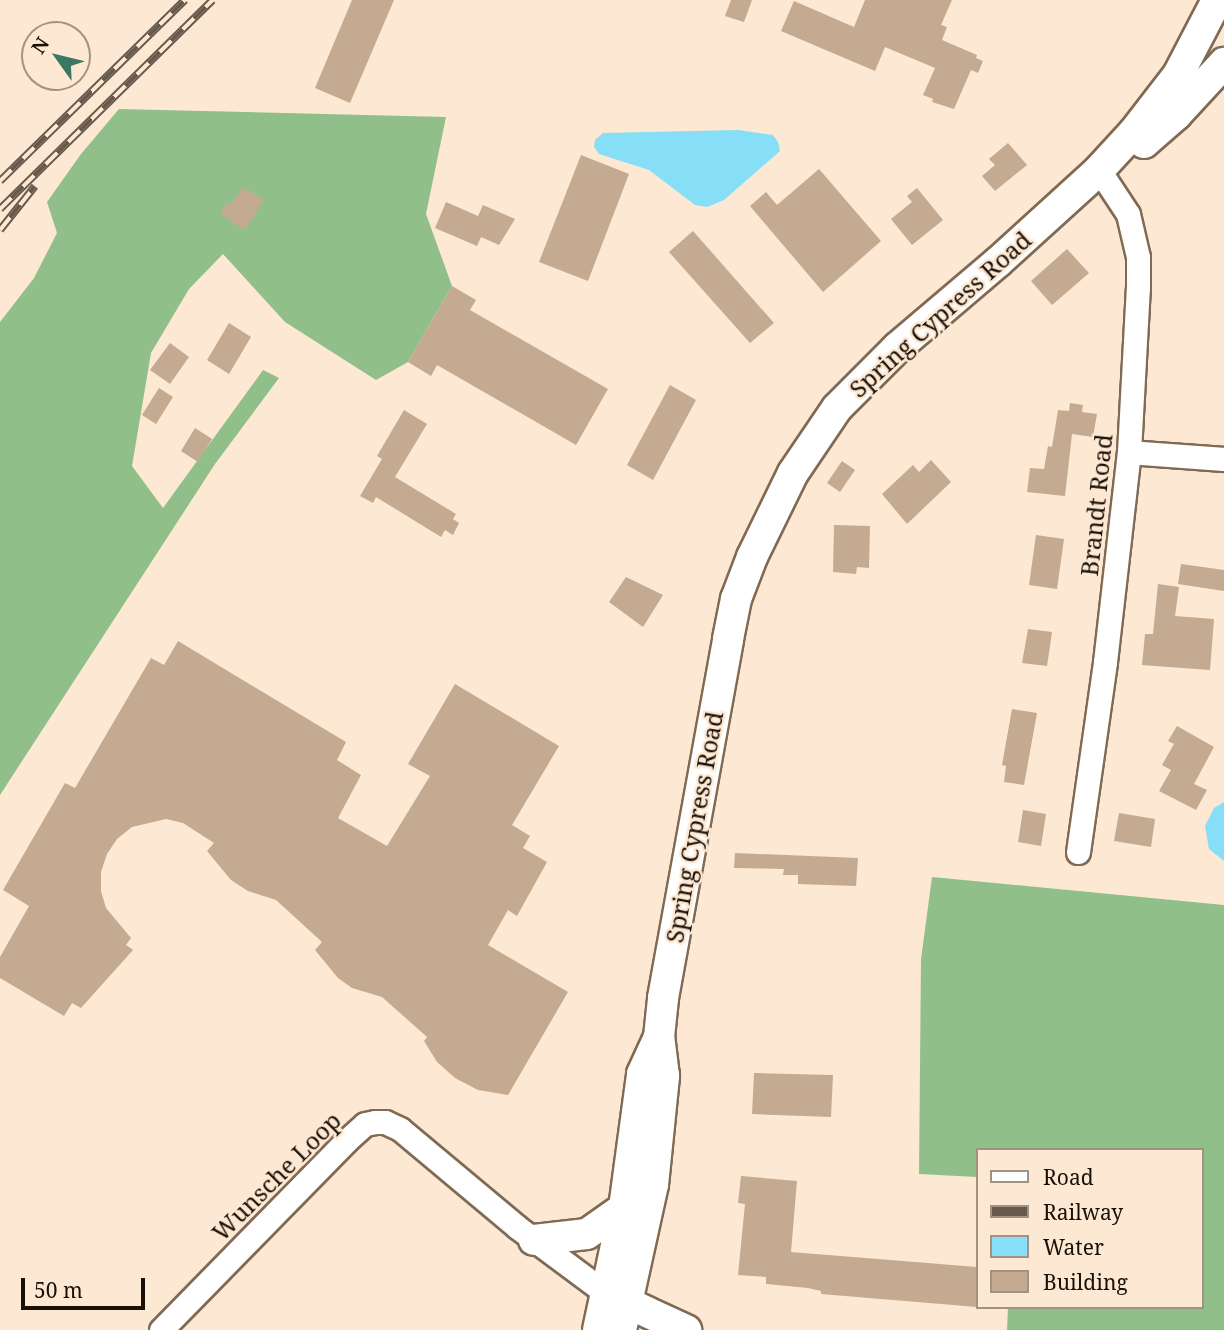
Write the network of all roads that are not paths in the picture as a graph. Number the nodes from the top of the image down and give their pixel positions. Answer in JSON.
{"nodes":[{"id":1,"x":1217,"y":0,"type":"edge"},
{"id":2,"x":1224,"y":63,"type":"edge"},
{"id":3,"x":1099,"y":170,"type":"junction"},
{"id":4,"x":1129,"y":452,"type":"junction"},
{"id":5,"x":1224,"y":459,"type":"edge"},
{"id":6,"x":1078,"y":852,"type":"dead end"},
{"id":7,"x":659,"y":1037,"type":"junction"},
{"id":8,"x":624,"y":1208,"type":"junction"},
{"id":9,"x":534,"y":1240,"type":"junction"},
{"id":10,"x":618,"y":1309,"type":"edge"},
{"id":11,"x":161,"y":1330,"type":"edge"},
{"id":12,"x":598,"y":1330,"type":"edge"},
{"id":13,"x":646,"y":1330,"type":"edge"},
{"id":14,"x":686,"y":1330,"type":"edge"}],
"edges":[{"from":1,"to":3,"type":"main road","name":"Spring Cypress Road"},
{"from":2,"to":3,"type":"main road"},
{"from":3,"to":4,"type":"street","name":"Brandt Road"},
{"from":3,"to":7,"type":"main road","name":"Spring Cypress Road"},
{"from":4,"to":5,"type":"street"},
{"from":4,"to":6,"type":"street","name":"Brandt Road"},
{"from":7,"to":8,"type":"main road","name":"Spring Cypress Road"},
{"from":7,"to":10,"type":"main road","name":"Spring Cypress Road"},
{"from":8,"to":9,"type":"main road"},
{"from":8,"to":10,"type":"main road","name":"Spring Cypress Road"},
{"from":9,"to":10,"type":"street","name":"Wunsche Loop"},
{"from":9,"to":11,"type":"street","name":"Wunsche Loop"},
{"from":10,"to":12,"type":"main road","name":"Spring Cypress Road"},
{"from":10,"to":13,"type":"main road"},
{"from":10,"to":14,"type":"main road"}]}
